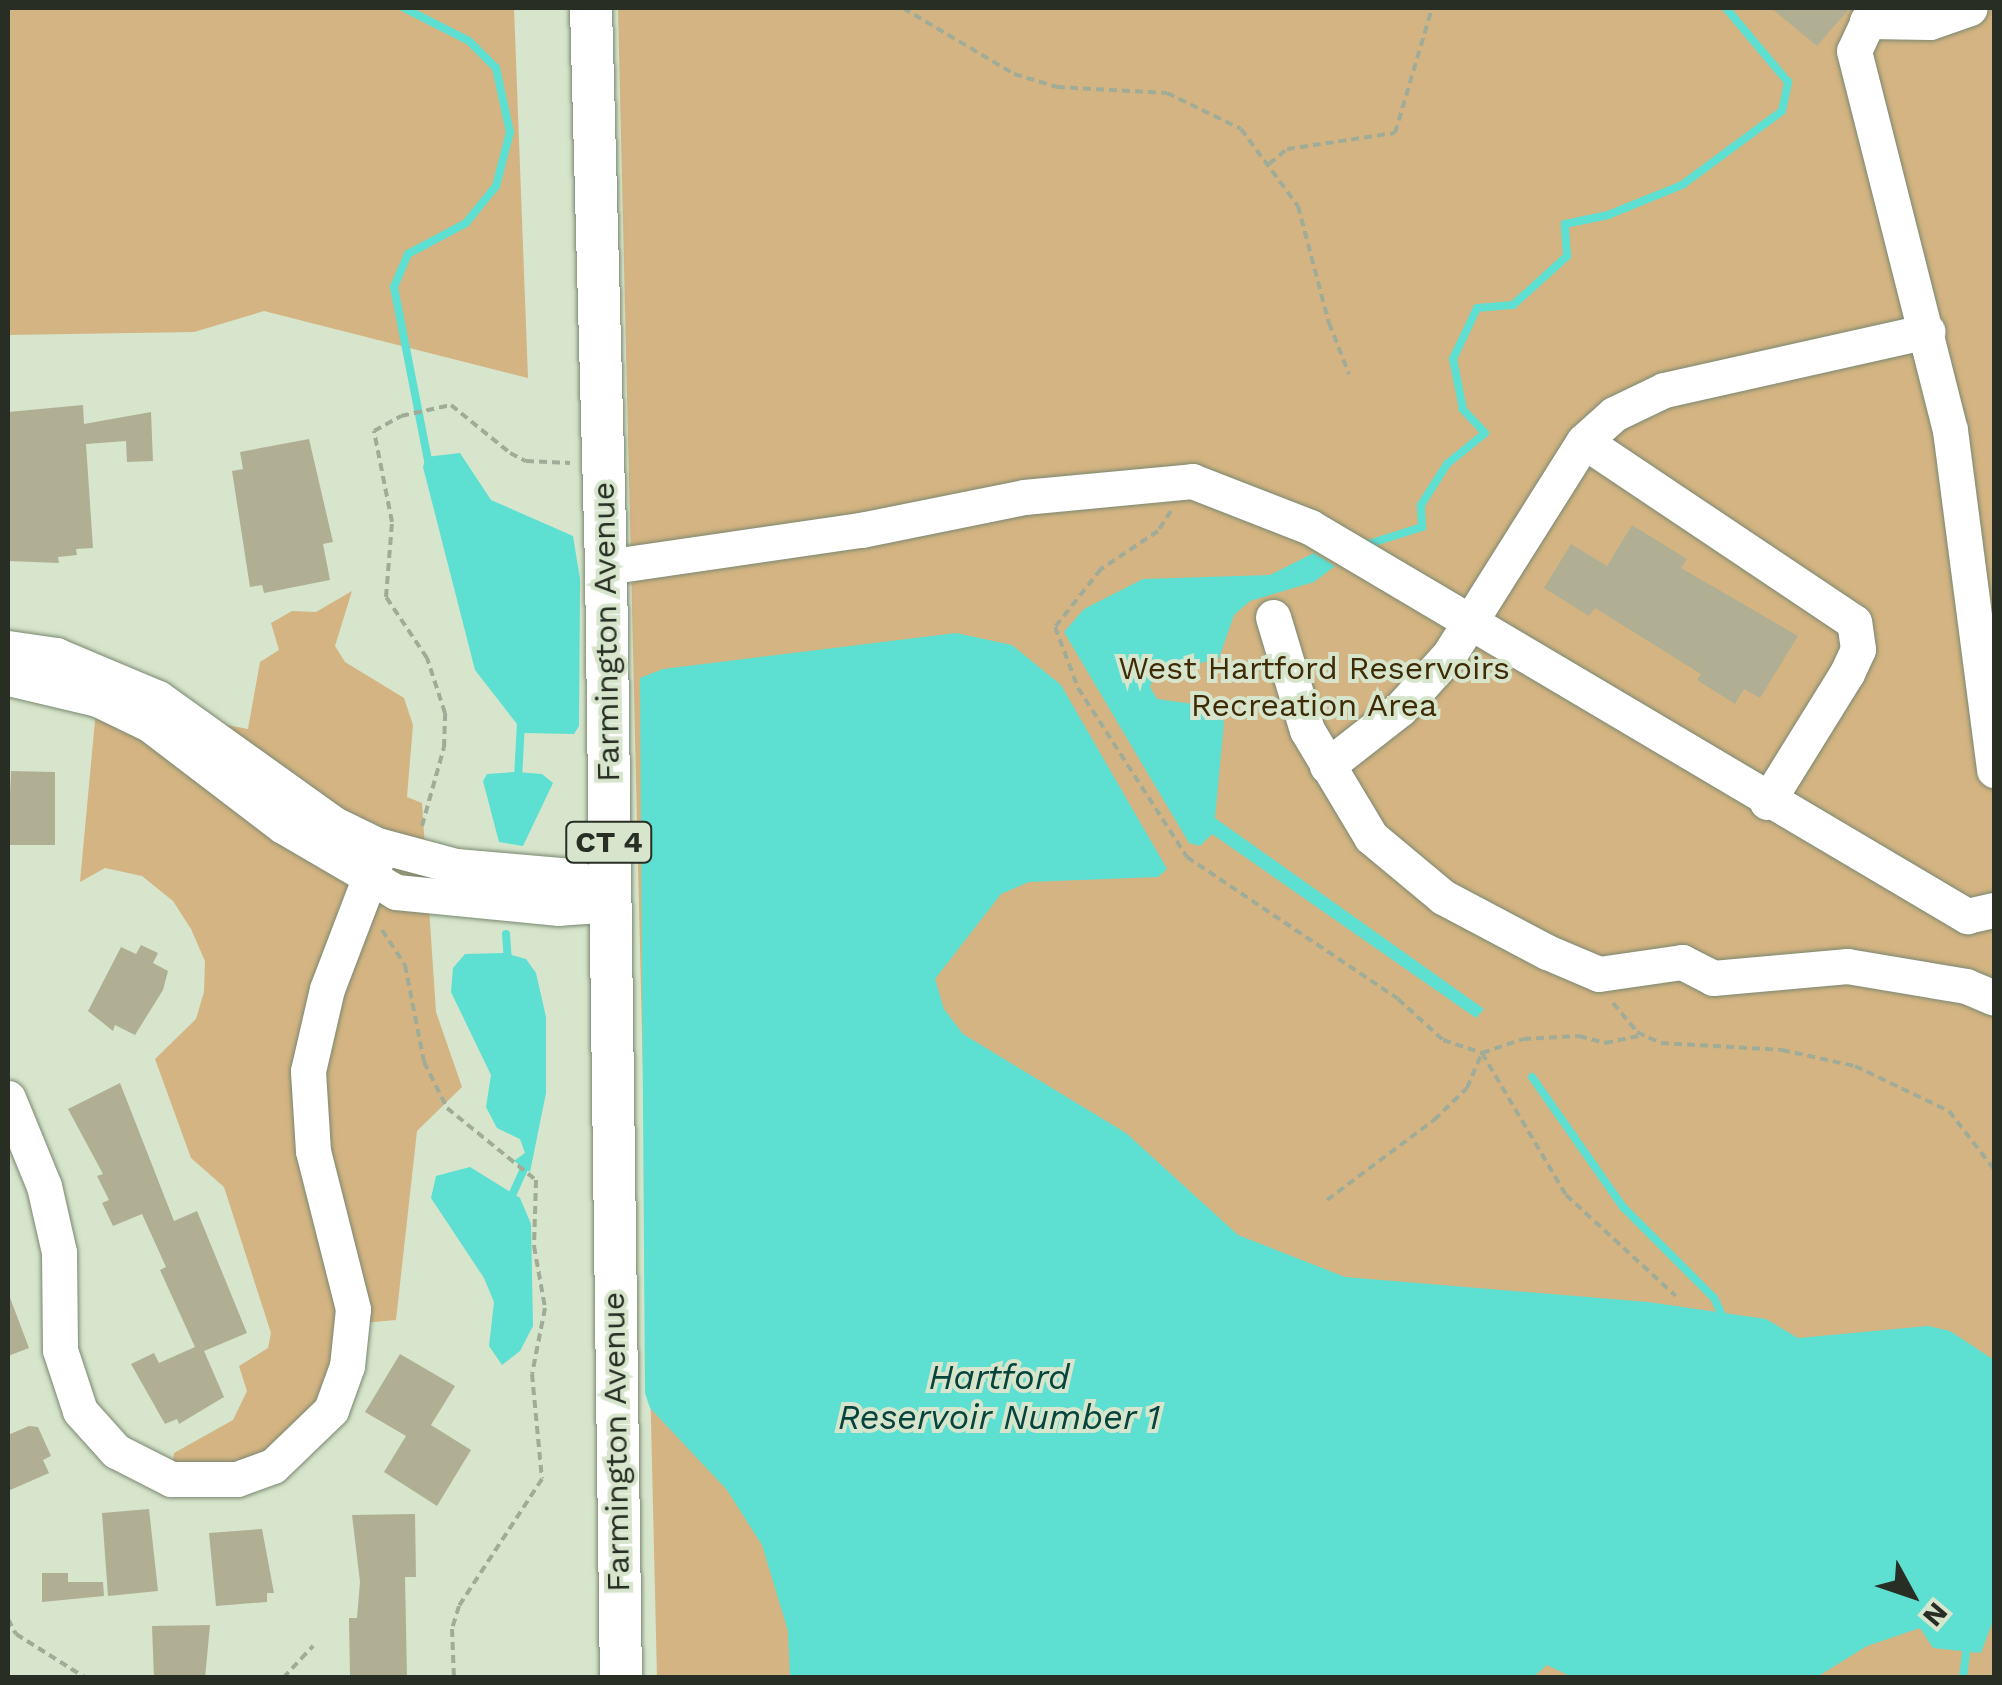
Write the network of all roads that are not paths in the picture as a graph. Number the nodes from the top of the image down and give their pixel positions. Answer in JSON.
{"nodes":[{"id":1,"x":591,"y":8,"type":"edge"},
{"id":2,"x":1970,"y":8,"type":"edge"},
{"id":3,"x":1870,"y":14,"type":"edge"},
{"id":4,"x":1927,"y":330,"type":"junction"},
{"id":5,"x":1584,"y":441,"type":"junction"},
{"id":6,"x":606,"y":566,"type":"junction"},
{"id":7,"x":1273,"y":617,"type":"dead end"},
{"id":8,"x":1467,"y":621,"type":"junction"},
{"id":9,"x":8,"y":648,"type":"edge"},
{"id":10,"x":8,"y":678,"type":"edge"},
{"id":11,"x":1328,"y":766,"type":"junction"},
{"id":12,"x":1994,"y":770,"type":"edge"},
{"id":13,"x":1767,"y":802,"type":"junction"},
{"id":14,"x":396,"y":851,"type":"junction"},
{"id":15,"x":383,"y":887,"type":"junction"},
{"id":16,"x":609,"y":892,"type":"junction"},
{"id":17,"x":1994,"y":910,"type":"edge"},
{"id":18,"x":1994,"y":998,"type":"edge"},
{"id":19,"x":8,"y":1098,"type":"edge"},
{"id":20,"x":621,"y":1678,"type":"edge"}],
"edges":[{"from":1,"to":6,"type":"main road","name":"Farmington Avenue","number":"CT 4"},
{"from":2,"to":3,"type":"street"},
{"from":3,"to":4,"type":"street"},
{"from":4,"to":5,"type":"street"},
{"from":4,"to":12,"type":"street"},
{"from":5,"to":8,"type":"street"},
{"from":5,"to":13,"type":"street"},
{"from":6,"to":8,"type":"street"},
{"from":6,"to":16,"type":"main road","name":"Farmington Avenue","number":"CT 4"},
{"from":7,"to":11,"type":"street"},
{"from":8,"to":11,"type":"street"},
{"from":8,"to":13,"type":"street"},
{"from":9,"to":14,"type":"street"},
{"from":10,"to":15,"type":"street"},
{"from":11,"to":18,"type":"street"},
{"from":13,"to":17,"type":"street"},
{"from":14,"to":15,"type":"street"},
{"from":14,"to":16,"type":"street"},
{"from":15,"to":16,"type":"street"},
{"from":15,"to":19,"type":"street"},
{"from":16,"to":20,"type":"main road","name":"Farmington Avenue","number":"CT 4"}]}
